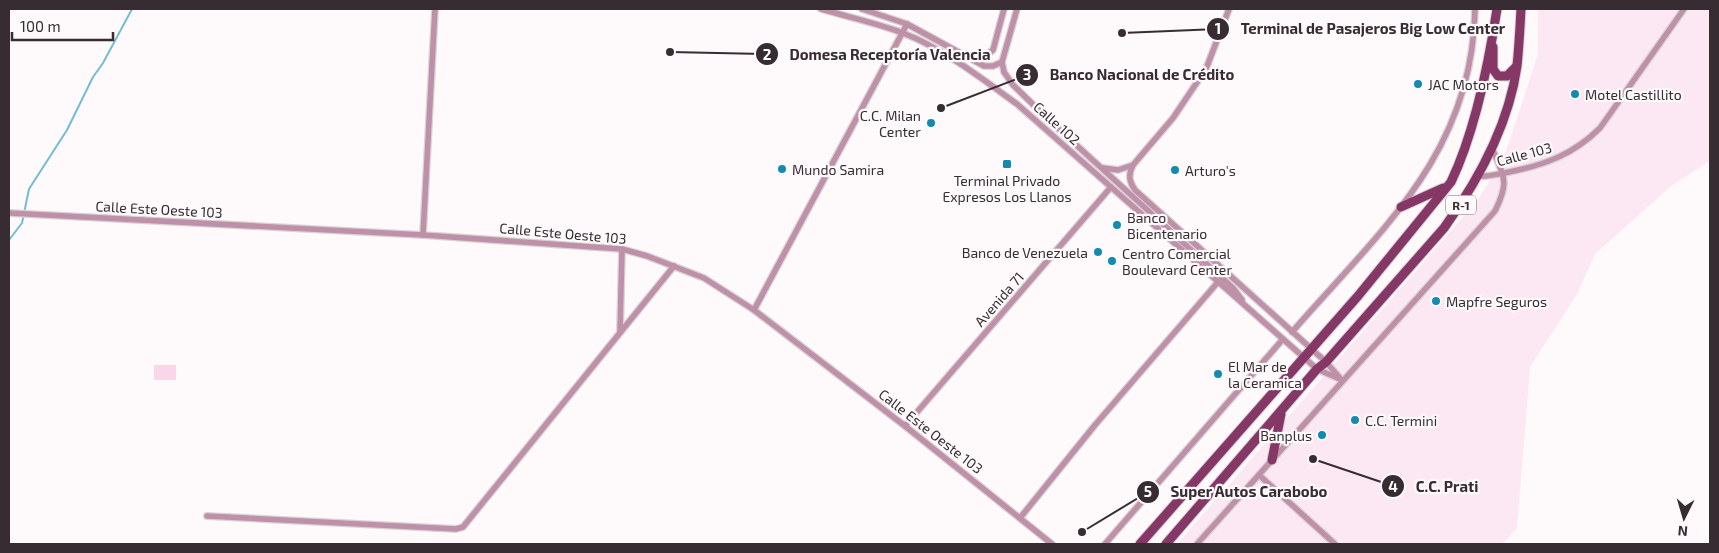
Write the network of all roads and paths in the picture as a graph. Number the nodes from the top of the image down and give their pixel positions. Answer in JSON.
{"nodes":[{"id":1,"x":435,"y":9,"type":"edge"},
{"id":2,"x":821,"y":9,"type":"edge"},
{"id":3,"x":862,"y":9,"type":"edge"},
{"id":4,"x":1004,"y":9,"type":"edge"},
{"id":5,"x":1017,"y":9,"type":"edge"},
{"id":6,"x":1229,"y":9,"type":"edge"},
{"id":7,"x":1474,"y":9,"type":"edge"},
{"id":8,"x":1497,"y":9,"type":"edge"},
{"id":9,"x":1521,"y":9,"type":"edge"},
{"id":10,"x":1684,"y":9,"type":"edge"},
{"id":11,"x":907,"y":24,"type":"junction"},
{"id":12,"x":902,"y":33,"type":"junction"},
{"id":13,"x":1492,"y":40,"type":"junction"},
{"id":14,"x":972,"y":58,"type":"junction"},
{"id":15,"x":1002,"y":62,"type":"junction"},
{"id":16,"x":1517,"y":67,"type":"junction"},
{"id":17,"x":1492,"y":148,"type":"junction"},
{"id":18,"x":1133,"y":165,"type":"junction"},
{"id":19,"x":1101,"y":167,"type":"junction"},
{"id":20,"x":1502,"y":173,"type":"junction"},
{"id":21,"x":1478,"y":176,"type":"junction"},
{"id":22,"x":1451,"y":182,"type":"junction"},
{"id":23,"x":1111,"y":187,"type":"junction"},
{"id":24,"x":1401,"y":207,"type":"junction"},
{"id":25,"x":9,"y":213,"type":"edge"},
{"id":26,"x":423,"y":235,"type":"junction"},
{"id":27,"x":622,"y":249,"type":"junction"},
{"id":28,"x":674,"y":266,"type":"junction"},
{"id":29,"x":1218,"y":282,"type":"junction"},
{"id":30,"x":1246,"y":305,"type":"junction"},
{"id":31,"x":754,"y":310,"type":"junction"},
{"id":32,"x":620,"y":332,"type":"junction"},
{"id":33,"x":1292,"y":332,"type":"junction"},
{"id":34,"x":1283,"y":339,"type":"junction"},
{"id":35,"x":1312,"y":349,"type":"junction"},
{"id":36,"x":1303,"y":356,"type":"junction"},
{"id":37,"x":1326,"y":362,"type":"junction"},
{"id":38,"x":1318,"y":369,"type":"junction"},
{"id":39,"x":1342,"y":380,"type":"junction"},
{"id":40,"x":1282,"y":413,"type":"junction"},
{"id":41,"x":905,"y":426,"type":"junction"},
{"id":42,"x":1272,"y":460,"type":"junction"},
{"id":43,"x":1258,"y":475,"type":"junction"},
{"id":44,"x":207,"y":516,"type":"dead end"},
{"id":45,"x":1020,"y":518,"type":"junction"},
{"id":46,"x":1052,"y":544,"type":"edge"},
{"id":47,"x":1105,"y":544,"type":"edge"},
{"id":48,"x":1140,"y":544,"type":"edge"},
{"id":49,"x":1166,"y":544,"type":"edge"},
{"id":50,"x":1197,"y":544,"type":"edge"},
{"id":51,"x":1335,"y":544,"type":"edge"}],
"edges":[{"from":1,"to":26,"type":"street"},
{"from":2,"to":12,"type":"street","name":"Calle 102"},
{"from":3,"to":11,"type":"street"},
{"from":4,"to":14,"type":"street"},
{"from":5,"to":15,"type":"street"},
{"from":6,"to":18,"type":"street"},
{"from":7,"to":24,"type":"street"},
{"from":8,"to":13,"type":"main road","number":"R-1"},
{"from":9,"to":16,"type":"main road","number":"R-1"},
{"from":10,"to":20,"type":"street","name":"Calle 103"},
{"from":11,"to":12,"type":"street"},
{"from":11,"to":14,"type":"street"},
{"from":12,"to":23,"type":"street","name":"Calle 102"},
{"from":12,"to":31,"type":"street"},
{"from":13,"to":16,"type":"main road"},
{"from":13,"to":22,"type":"main road","number":"R-1"},
{"from":14,"to":15,"type":"street"},
{"from":15,"to":19,"type":"street","name":"Calle 102"},
{"from":16,"to":17,"type":"main road","number":"R-1"},
{"from":17,"to":20,"type":"street"},
{"from":17,"to":21,"type":"main road","number":"R-1"},
{"from":18,"to":19,"type":"street"},
{"from":18,"to":33,"type":"street"},
{"from":19,"to":30,"type":"street","name":"Calle 102"},
{"from":20,"to":21,"type":"street","name":"Calle 103"},
{"from":20,"to":39,"type":"street"},
{"from":21,"to":37,"type":"main road","number":"R-1"},
{"from":22,"to":24,"type":"main road"},
{"from":22,"to":35,"type":"main road","number":"R-1"},
{"from":23,"to":29,"type":"street","name":"Calle 102"},
{"from":23,"to":41,"type":"street","name":"Avenida 71"},
{"from":24,"to":33,"type":"street"},
{"from":25,"to":26,"type":"street","name":"Calle Este Oeste 103"},
{"from":26,"to":27,"type":"street","name":"Calle Este Oeste 103"},
{"from":27,"to":28,"type":"street","name":"Calle Este Oeste 103"},
{"from":27,"to":32,"type":"street"},
{"from":28,"to":31,"type":"street","name":"Calle Este Oeste 103"},
{"from":28,"to":32,"type":"street"},
{"from":29,"to":30,"type":"street","name":"Calle 102"},
{"from":29,"to":45,"type":"street"},
{"from":30,"to":34,"type":"street","name":"Calle 102"},
{"from":31,"to":41,"type":"street","name":"Calle Este Oeste 103"},
{"from":32,"to":44,"type":"street"},
{"from":33,"to":35,"type":"street"},
{"from":34,"to":36,"type":"street","name":"Calle 102"},
{"from":34,"to":47,"type":"street"},
{"from":35,"to":36,"type":"main road","number":"R-1"},
{"from":35,"to":37,"type":"street"},
{"from":36,"to":38,"type":"street","name":"Calle 102"},
{"from":36,"to":48,"type":"main road","number":"R-1"},
{"from":37,"to":38,"type":"main road","number":"R-1"},
{"from":37,"to":39,"type":"street"},
{"from":38,"to":39,"type":"street","name":"Calle 102"},
{"from":38,"to":40,"type":"main road","number":"R-1"},
{"from":39,"to":42,"type":"street"},
{"from":40,"to":42,"type":"main road"},
{"from":40,"to":49,"type":"main road","number":"R-1"},
{"from":41,"to":45,"type":"street","name":"Calle Este Oeste 103"},
{"from":42,"to":43,"type":"street"},
{"from":43,"to":50,"type":"street"},
{"from":43,"to":51,"type":"street"},
{"from":45,"to":46,"type":"street","name":"Calle Este Oeste 103"}]}
